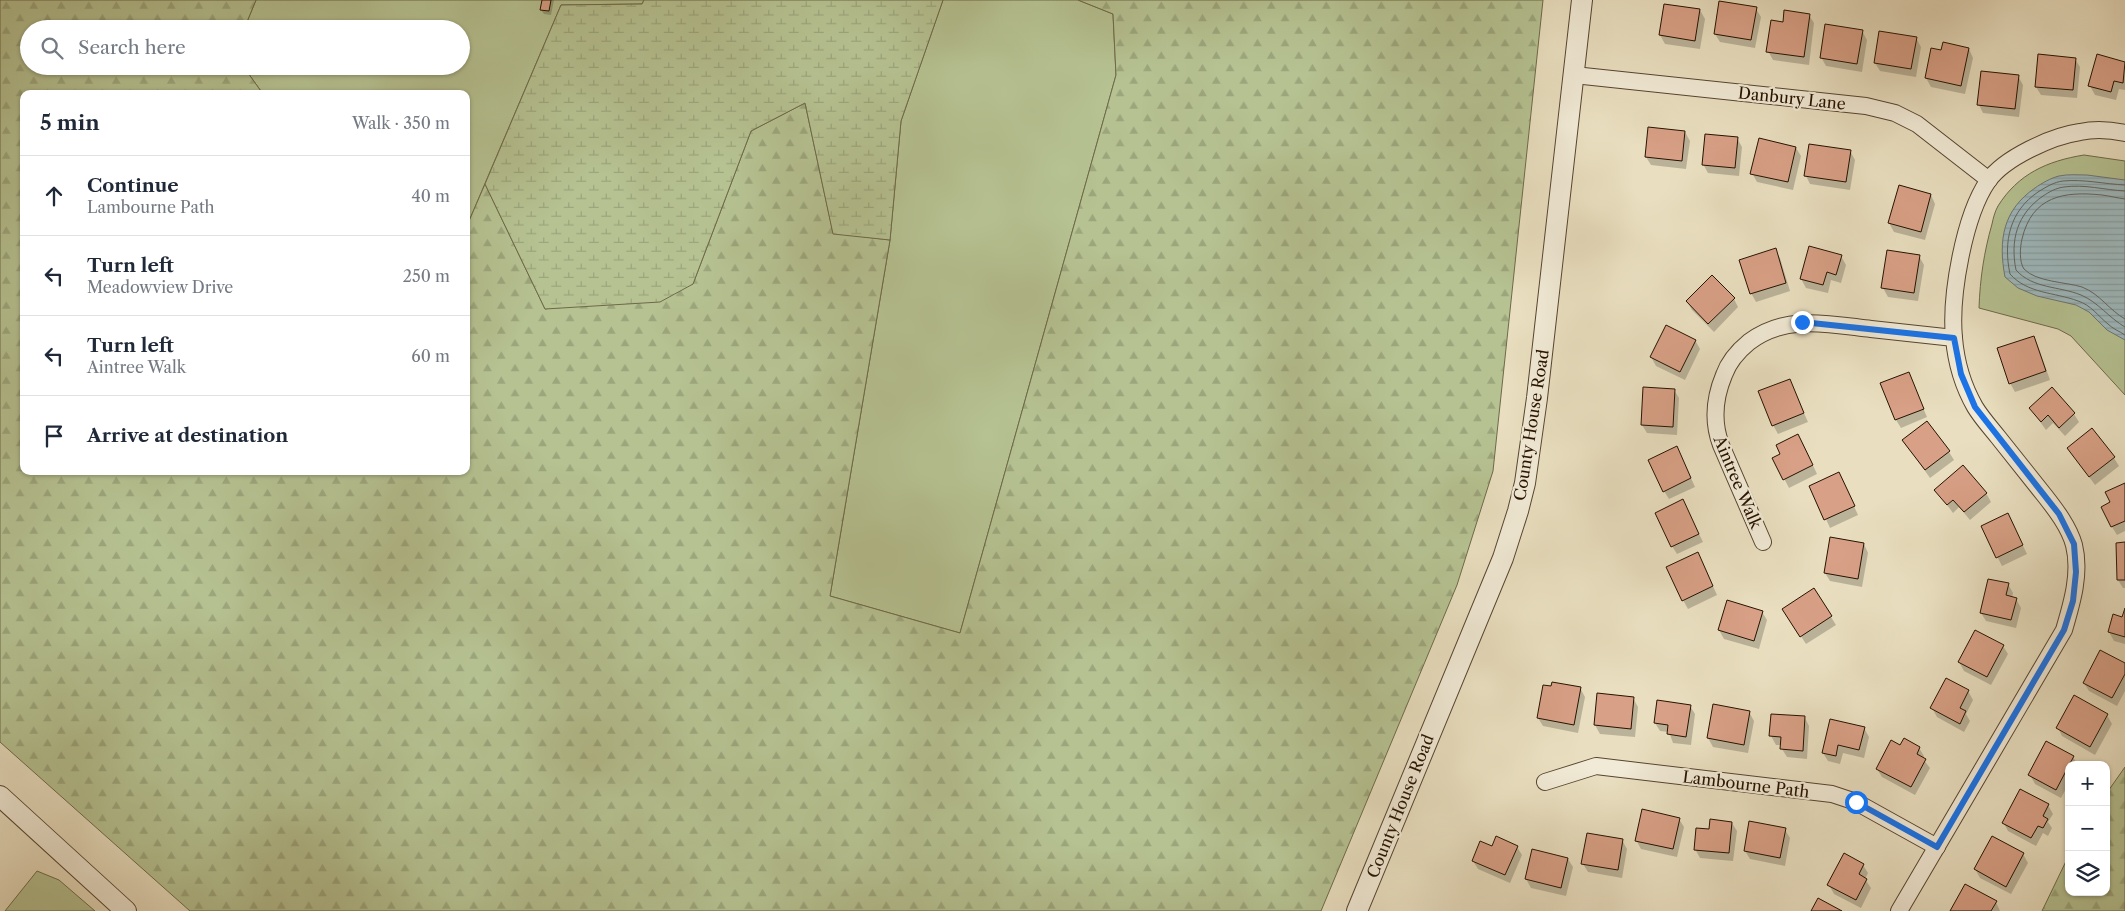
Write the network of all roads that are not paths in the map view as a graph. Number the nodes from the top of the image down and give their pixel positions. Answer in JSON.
{"nodes":[{"id":1,"x":1582,"y":0,"type":"edge"},
{"id":2,"x":1574,"y":75,"type":"junction"},
{"id":3,"x":2125,"y":132,"type":"edge"},
{"id":4,"x":1989,"y":180,"type":"junction"},
{"id":5,"x":1954,"y":338,"type":"junction"},
{"id":6,"x":1763,"y":542,"type":"dead end"},
{"id":7,"x":1545,"y":782,"type":"dead end"},
{"id":8,"x":0,"y":796,"type":"edge"},
{"id":9,"x":1937,"y":847,"type":"junction"},
{"id":10,"x":126,"y":911,"type":"edge"},
{"id":11,"x":1357,"y":911,"type":"edge"},
{"id":12,"x":1900,"y":911,"type":"edge"}],
"edges":[{"from":1,"to":2,"type":"street","name":"County House Road"},
{"from":2,"to":4,"type":"street","name":"Danbury Lane"},
{"from":2,"to":11,"type":"street","name":"County House Road"},
{"from":3,"to":4,"type":"street"},
{"from":4,"to":5,"type":"street"},
{"from":5,"to":6,"type":"street","name":"Aintree Walk"},
{"from":5,"to":9,"type":"street"},
{"from":7,"to":9,"type":"street","name":"Lambourne Path"},
{"from":8,"to":10,"type":"street"},
{"from":9,"to":12,"type":"street"}]}
